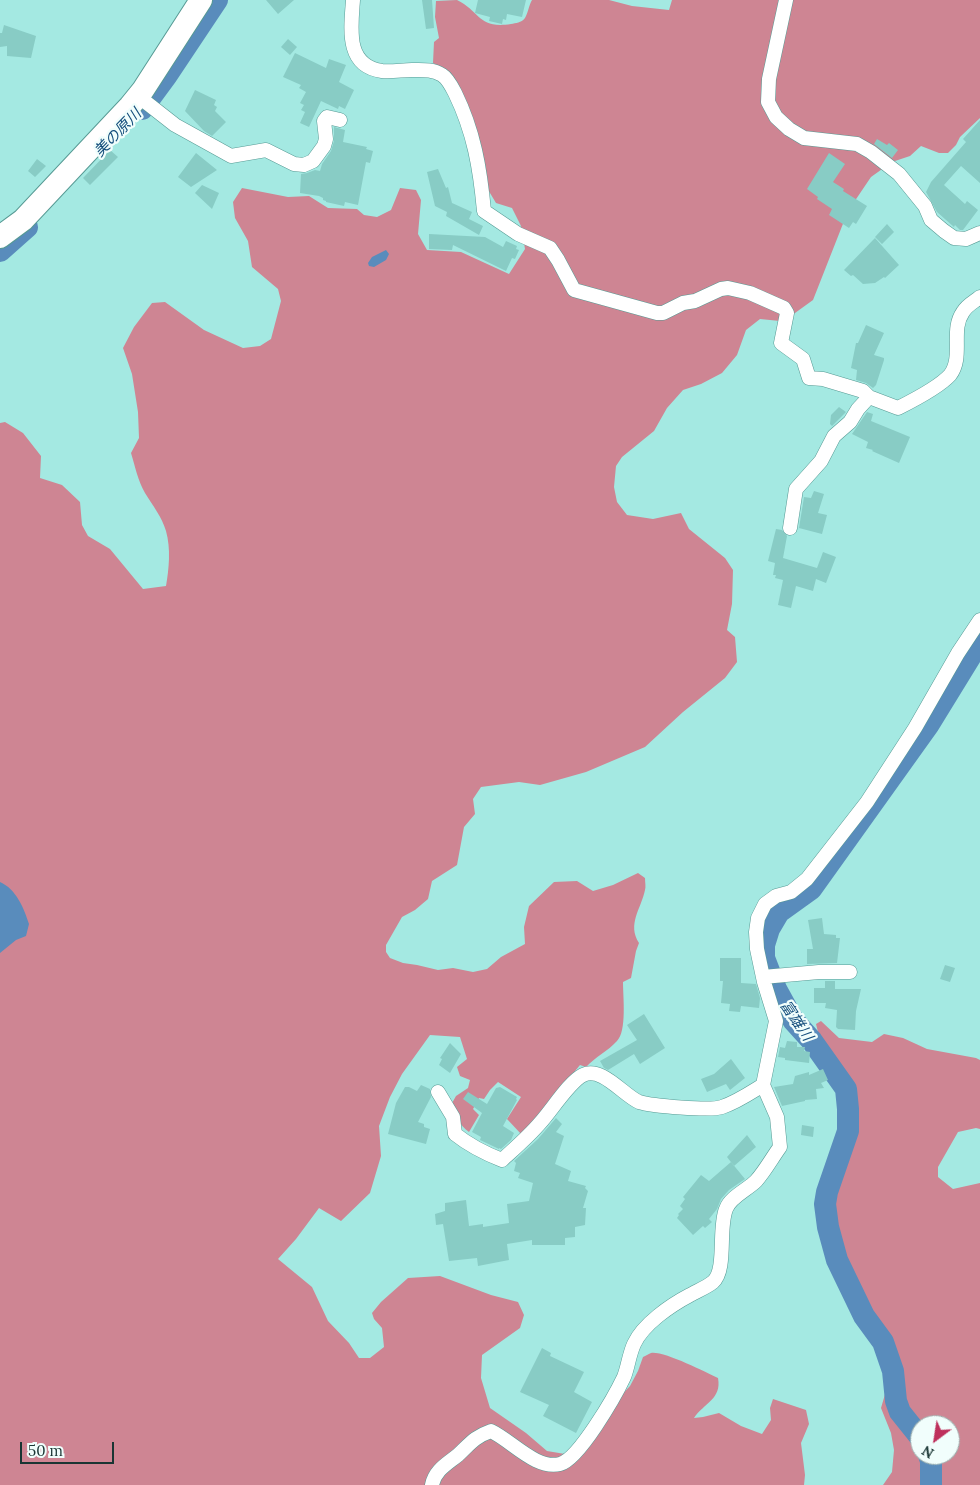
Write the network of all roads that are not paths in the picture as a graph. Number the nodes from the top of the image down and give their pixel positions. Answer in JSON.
{"nodes":[{"id":1,"x":201,"y":0,"type":"edge"},
{"id":2,"x":353,"y":0,"type":"edge"},
{"id":3,"x":786,"y":0,"type":"edge"},
{"id":4,"x":138,"y":96,"type":"junction"},
{"id":5,"x":340,"y":120,"type":"dead end"},
{"id":6,"x":980,"y":233,"type":"edge"},
{"id":7,"x":0,"y":237,"type":"edge"},
{"id":8,"x":980,"y":297,"type":"edge"},
{"id":9,"x":869,"y":397,"type":"junction"},
{"id":10,"x":790,"y":528,"type":"dead end"},
{"id":11,"x":980,"y":620,"type":"edge"},
{"id":12,"x":850,"y":972,"type":"dead end"},
{"id":13,"x":763,"y":977,"type":"junction"},
{"id":14,"x":762,"y":1085,"type":"junction"},
{"id":15,"x":438,"y":1092,"type":"dead end"},
{"id":16,"x":432,"y":1485,"type":"edge"}],
"edges":[{"from":1,"to":4,"type":"main road"},
{"from":2,"to":9,"type":"street"},
{"from":3,"to":6,"type":"street"},
{"from":4,"to":5,"type":"street"},
{"from":4,"to":7,"type":"main road"},
{"from":8,"to":9,"type":"street"},
{"from":9,"to":10,"type":"street"},
{"from":11,"to":13,"type":"street"},
{"from":12,"to":13,"type":"street"},
{"from":13,"to":14,"type":"street"},
{"from":14,"to":15,"type":"street"},
{"from":14,"to":16,"type":"street"}]}
